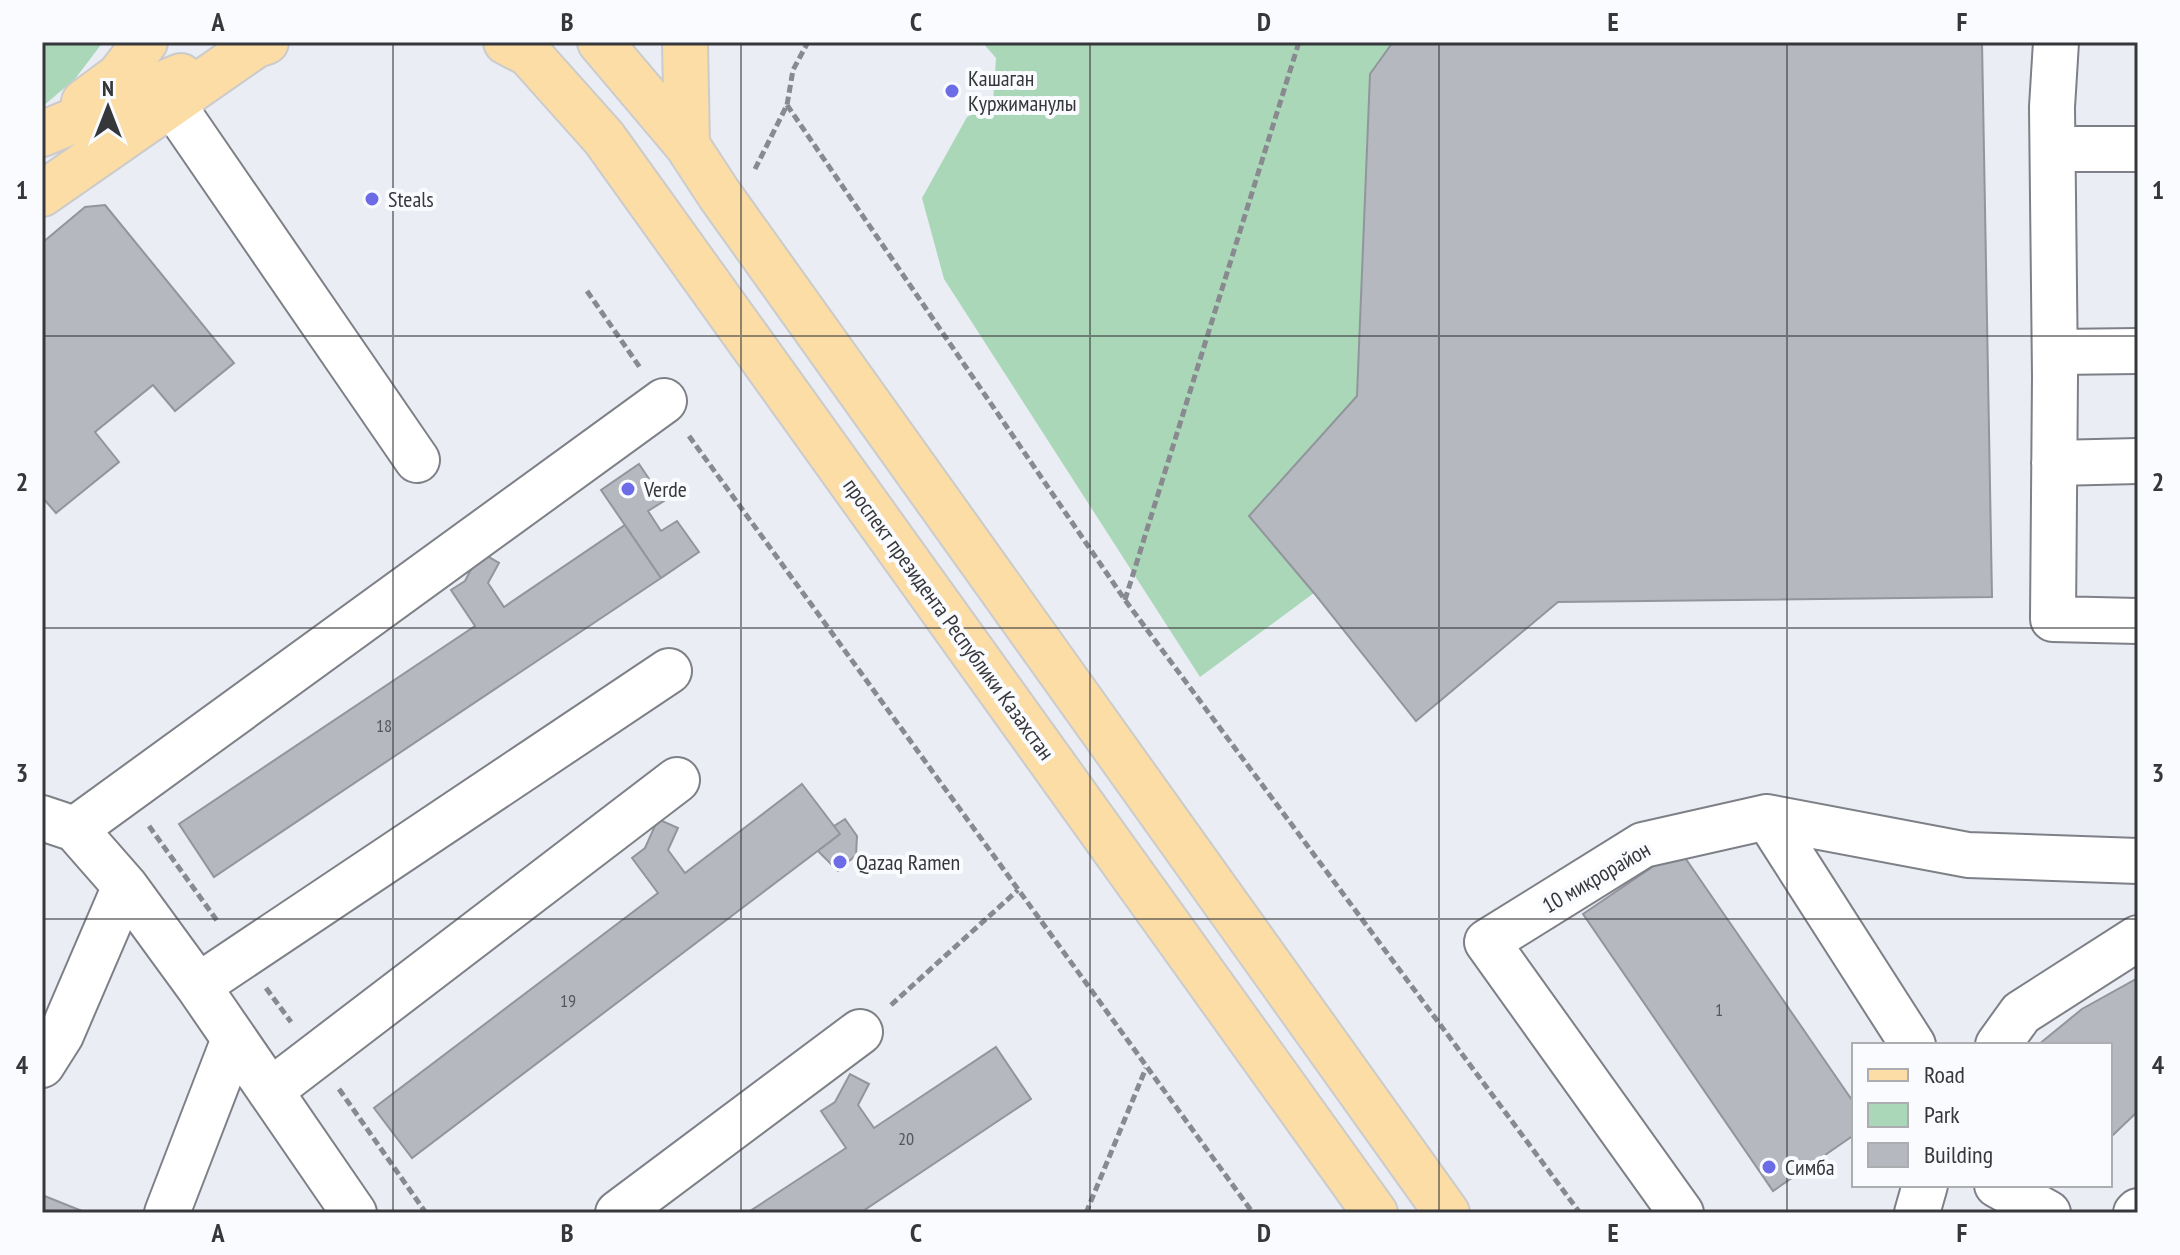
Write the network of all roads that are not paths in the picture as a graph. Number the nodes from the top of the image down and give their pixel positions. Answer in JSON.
{"nodes":[{"id":1,"x":145,"y":42,"type":"edge"},
{"id":2,"x":506,"y":42,"type":"edge"},
{"id":3,"x":600,"y":42,"type":"edge"},
{"id":4,"x":685,"y":42,"type":"edge"},
{"id":5,"x":2056,"y":42,"type":"edge"},
{"id":6,"x":261,"y":43,"type":"edge"},
{"id":7,"x":173,"y":105,"type":"junction"},
{"id":8,"x":42,"y":132,"type":"edge"},
{"id":9,"x":687,"y":145,"type":"junction"},
{"id":10,"x":2053,"y":149,"type":"junction"},
{"id":11,"x":2138,"y":149,"type":"edge"},
{"id":12,"x":42,"y":194,"type":"edge"},
{"id":13,"x":2138,"y":351,"type":"edge"},
{"id":14,"x":2055,"y":352,"type":"junction"},
{"id":15,"x":664,"y":401,"type":"road end"},
{"id":16,"x":417,"y":460,"type":"dead end"},
{"id":17,"x":2138,"y":461,"type":"edge"},
{"id":18,"x":2054,"y":463,"type":"junction"},
{"id":19,"x":2138,"y":621,"type":"edge"},
{"id":20,"x":669,"y":671,"type":"dead end"},
{"id":21,"x":677,"y":780,"type":"dead end"},
{"id":22,"x":1767,"y":817,"type":"junction"},
{"id":23,"x":58,"y":823,"type":"edge"},
{"id":24,"x":2138,"y":861,"type":"edge"},
{"id":25,"x":125,"y":886,"type":"junction"},
{"id":26,"x":2138,"y":938,"type":"edge"},
{"id":27,"x":198,"y":986,"type":"junction"},
{"id":28,"x":860,"y":1032,"type":"road end"},
{"id":29,"x":234,"y":1039,"type":"junction"},
{"id":30,"x":1912,"y":1043,"type":"edge"},
{"id":31,"x":1999,"y":1043,"type":"edge"},
{"id":32,"x":42,"y":1065,"type":"edge"},
{"id":33,"x":270,"y":1091,"type":"junction"},
{"id":34,"x":1924,"y":1187,"type":"edge"},
{"id":35,"x":2001,"y":1187,"type":"edge"},
{"id":36,"x":167,"y":1213,"type":"edge"},
{"id":37,"x":354,"y":1213,"type":"edge"},
{"id":38,"x":618,"y":1213,"type":"edge"},
{"id":39,"x":1375,"y":1213,"type":"edge"},
{"id":40,"x":1447,"y":1213,"type":"edge"},
{"id":41,"x":1681,"y":1213,"type":"edge"},
{"id":42,"x":1917,"y":1213,"type":"edge"},
{"id":43,"x":2048,"y":1213,"type":"edge"}],
"edges":[{"from":1,"to":8,"type":"main road"},
{"from":2,"to":39,"type":"main road","name":"проспект президента Республики Казахстан"},
{"from":3,"to":9,"type":"main road"},
{"from":4,"to":9,"type":"main road"},
{"from":5,"to":10,"type":"street"},
{"from":6,"to":7,"type":"main road"},
{"from":6,"to":8,"type":"main road"},
{"from":7,"to":12,"type":"main road"},
{"from":7,"to":16,"type":"street"},
{"from":9,"to":40,"type":"main road"},
{"from":10,"to":11,"type":"street"},
{"from":10,"to":14,"type":"street"},
{"from":13,"to":14,"type":"street"},
{"from":14,"to":18,"type":"street"},
{"from":15,"to":23,"type":"street"},
{"from":17,"to":18,"type":"street"},
{"from":18,"to":19,"type":"street"},
{"from":20,"to":27,"type":"street"},
{"from":21,"to":33,"type":"street"},
{"from":22,"to":24,"type":"street","name":"10 микрорайон"},
{"from":22,"to":30,"type":"street"},
{"from":22,"to":41,"type":"street","name":"10 микрорайон"},
{"from":23,"to":25,"type":"street"},
{"from":25,"to":27,"type":"street"},
{"from":25,"to":32,"type":"street"},
{"from":26,"to":31,"type":"street"},
{"from":27,"to":29,"type":"street"},
{"from":28,"to":38,"type":"street"},
{"from":29,"to":33,"type":"street"},
{"from":29,"to":36,"type":"street"},
{"from":33,"to":37,"type":"street"},
{"from":34,"to":42,"type":"street"},
{"from":35,"to":43,"type":"street"}]}
